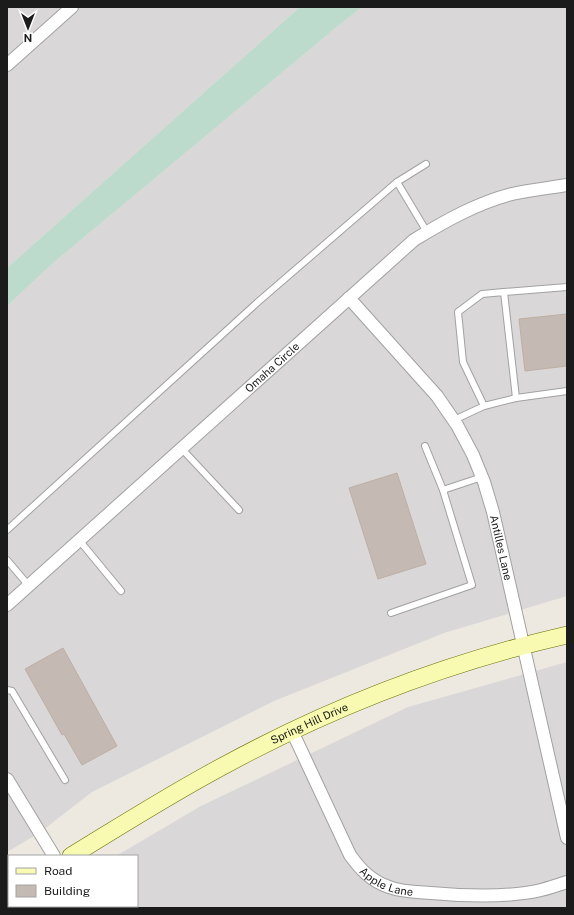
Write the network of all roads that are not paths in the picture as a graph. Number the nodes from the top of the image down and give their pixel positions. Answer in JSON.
{"nodes":[{"id":1,"x":72,"y":7,"type":"edge"},
{"id":2,"x":7,"y":65,"type":"edge"},
{"id":3,"x":426,"y":164,"type":"dead end"},
{"id":4,"x":397,"y":182,"type":"junction"},
{"id":5,"x":567,"y":185,"type":"edge"},
{"id":6,"x":427,"y":232,"type":"junction"},
{"id":7,"x":567,"y":287,"type":"edge"},
{"id":8,"x":504,"y":292,"type":"junction"},
{"id":9,"x":349,"y":298,"type":"junction"},
{"id":10,"x":567,"y":391,"type":"edge"},
{"id":11,"x":516,"y":398,"type":"junction"},
{"id":12,"x":484,"y":406,"type":"junction"},
{"id":13,"x":454,"y":420,"type":"junction"},
{"id":14,"x":425,"y":446,"type":"dead end"},
{"id":15,"x":181,"y":448,"type":"junction"},
{"id":16,"x":482,"y":477,"type":"junction"},
{"id":17,"x":443,"y":490,"type":"junction"},
{"id":18,"x":239,"y":510,"type":"dead end"},
{"id":19,"x":7,"y":530,"type":"edge"},
{"id":20,"x":79,"y":540,"type":"junction"},
{"id":21,"x":7,"y":560,"type":"edge"},
{"id":22,"x":28,"y":586,"type":"junction"},
{"id":23,"x":121,"y":591,"type":"dead end"},
{"id":24,"x":7,"y":605,"type":"edge"},
{"id":25,"x":391,"y":613,"type":"dead end"},
{"id":26,"x":567,"y":635,"type":"edge"},
{"id":27,"x":523,"y":646,"type":"junction"},
{"id":28,"x":7,"y":690,"type":"edge"},
{"id":29,"x":292,"y":731,"type":"junction"},
{"id":30,"x":7,"y":779,"type":"edge"},
{"id":31,"x":65,"y":780,"type":"dead end"},
{"id":32,"x":567,"y":838,"type":"edge"},
{"id":33,"x":53,"y":855,"type":"edge"},
{"id":34,"x":73,"y":855,"type":"edge"},
{"id":35,"x":567,"y":882,"type":"edge"}],
"edges":[{"from":1,"to":2,"type":"street"},
{"from":3,"to":4,"type":"lane"},
{"from":4,"to":6,"type":"lane"},
{"from":4,"to":19,"type":"lane"},
{"from":5,"to":6,"type":"street","name":"Omaha Circle"},
{"from":6,"to":9,"type":"street","name":"Omaha Circle"},
{"from":7,"to":8,"type":"lane"},
{"from":8,"to":11,"type":"lane"},
{"from":8,"to":12,"type":"lane"},
{"from":9,"to":13,"type":"street","name":"Antilles Lane"},
{"from":9,"to":15,"type":"street","name":"Omaha Circle"},
{"from":10,"to":11,"type":"lane"},
{"from":11,"to":12,"type":"lane"},
{"from":12,"to":13,"type":"lane"},
{"from":13,"to":16,"type":"street","name":"Antilles Lane"},
{"from":14,"to":17,"type":"lane"},
{"from":15,"to":18,"type":"lane"},
{"from":15,"to":20,"type":"street","name":"Omaha Circle"},
{"from":16,"to":17,"type":"lane"},
{"from":16,"to":27,"type":"street","name":"Antilles Lane"},
{"from":17,"to":25,"type":"lane"},
{"from":20,"to":22,"type":"street","name":"Omaha Circle"},
{"from":20,"to":23,"type":"lane"},
{"from":21,"to":22,"type":"lane"},
{"from":22,"to":24,"type":"street","name":"Omaha Circle"},
{"from":26,"to":27,"type":"main road","name":"Spring Hill Drive"},
{"from":27,"to":29,"type":"main road","name":"Spring Hill Drive"},
{"from":27,"to":32,"type":"street","name":"Antilles Lane"},
{"from":28,"to":31,"type":"lane"},
{"from":29,"to":34,"type":"main road","name":"Spring Hill Drive"},
{"from":29,"to":35,"type":"street","name":"Apple Lane"},
{"from":30,"to":33,"type":"street"}]}
